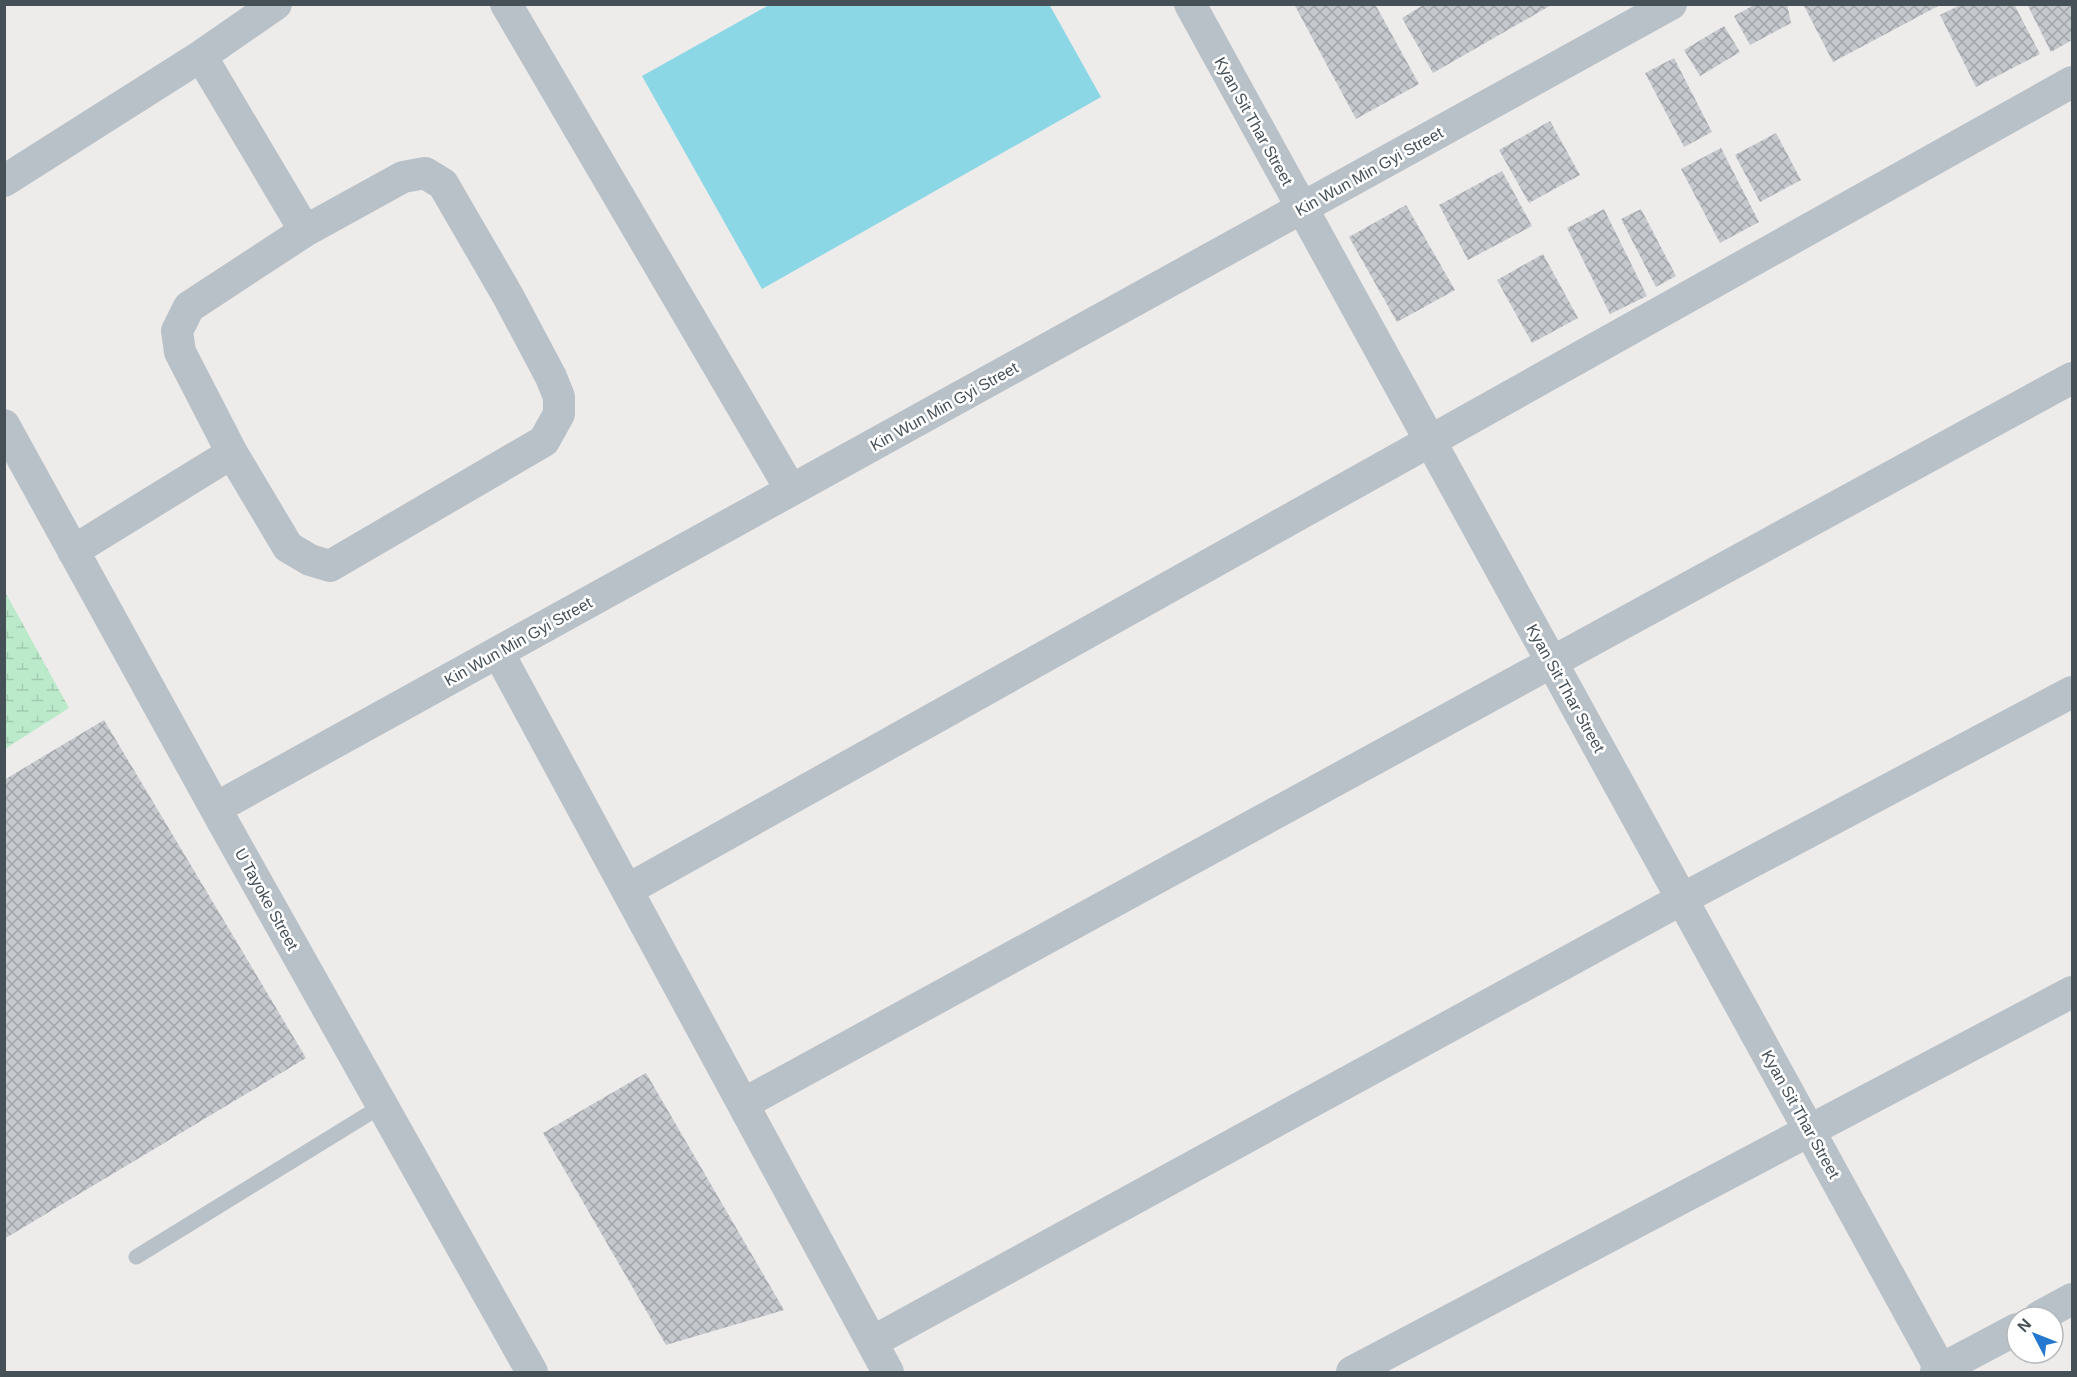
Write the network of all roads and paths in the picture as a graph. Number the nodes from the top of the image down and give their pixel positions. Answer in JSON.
{"nodes":[{"id":1,"x":276,"y":4,"type":"edge"},
{"id":2,"x":506,"y":4,"type":"edge"},
{"id":3,"x":1190,"y":4,"type":"edge"},
{"id":4,"x":1671,"y":4,"type":"edge"},
{"id":5,"x":1625,"y":16,"type":"edge"},
{"id":6,"x":201,"y":56,"type":"junction"},
{"id":7,"x":2073,"y":82,"type":"edge"},
{"id":8,"x":4,"y":181,"type":"edge"},
{"id":9,"x":1302,"y":208,"type":"junction"},
{"id":10,"x":305,"y":231,"type":"junction"},
{"id":11,"x":2073,"y":378,"type":"edge"},
{"id":12,"x":4,"y":425,"type":"edge"},
{"id":13,"x":1430,"y":441,"type":"junction"},
{"id":14,"x":232,"y":453,"type":"junction"},
{"id":15,"x":791,"y":490,"type":"junction"},
{"id":16,"x":73,"y":551,"type":"junction"},
{"id":17,"x":498,"y":652,"type":"junction"},
{"id":18,"x":1552,"y":662,"type":"junction"},
{"id":19,"x":2073,"y":692,"type":"edge"},
{"id":20,"x":216,"y":808,"type":"junction"},
{"id":21,"x":627,"y":890,"type":"junction"},
{"id":22,"x":1682,"y":899,"type":"junction"},
{"id":23,"x":2073,"y":992,"type":"edge"},
{"id":24,"x":743,"y":1104,"type":"junction"},
{"id":25,"x":383,"y":1105,"type":"junction"},
{"id":26,"x":1810,"y":1131,"type":"junction"},
{"id":27,"x":136,"y":1257,"type":"dead end"},
{"id":28,"x":2005,"y":1336,"type":"edge"},
{"id":29,"x":872,"y":1342,"type":"junction"},
{"id":30,"x":532,"y":1372,"type":"edge"},
{"id":31,"x":888,"y":1372,"type":"edge"},
{"id":32,"x":1352,"y":1372,"type":"edge"},
{"id":33,"x":1940,"y":1372,"type":"edge"}],
"edges":[{"from":1,"to":6,"type":"street"},
{"from":2,"to":15,"type":"street"},
{"from":3,"to":9,"type":"street","name":"Kyan Sit Thar Street"},
{"from":4,"to":5,"type":"street","name":"Kin Wun Min Gyi Street"},
{"from":5,"to":9,"type":"street","name":"Kin Wun Min Gyi Street"},
{"from":6,"to":8,"type":"street"},
{"from":6,"to":10,"type":"street"},
{"from":7,"to":13,"type":"street"},
{"from":9,"to":13,"type":"street","name":"Kyan Sit Thar Street"},
{"from":9,"to":15,"type":"street","name":"Kin Wun Min Gyi Street"},
{"from":10,"to":14,"type":"street"},
{"from":10,"to":14,"type":"street"},
{"from":11,"to":18,"type":"street"},
{"from":12,"to":16,"type":"street","name":"U Tayoke Street"},
{"from":13,"to":18,"type":"street","name":"Kyan Sit Thar Street"},
{"from":13,"to":21,"type":"street"},
{"from":14,"to":16,"type":"street"},
{"from":15,"to":17,"type":"street","name":"Kin Wun Min Gyi Street"},
{"from":16,"to":20,"type":"street","name":"U Tayoke Street"},
{"from":17,"to":20,"type":"street","name":"Kin Wun Min Gyi Street"},
{"from":17,"to":21,"type":"street"},
{"from":18,"to":22,"type":"street","name":"Kyan Sit Thar Street"},
{"from":18,"to":24,"type":"street"},
{"from":19,"to":22,"type":"street"},
{"from":20,"to":25,"type":"street","name":"U Tayoke Street"},
{"from":21,"to":24,"type":"street"},
{"from":22,"to":26,"type":"street","name":"Kyan Sit Thar Street"},
{"from":22,"to":29,"type":"street"},
{"from":23,"to":26,"type":"street"},
{"from":24,"to":29,"type":"street"},
{"from":25,"to":27,"type":"lane"},
{"from":25,"to":30,"type":"street","name":"U Tayoke Street"},
{"from":26,"to":32,"type":"street"},
{"from":26,"to":33,"type":"street","name":"Kyan Sit Thar Street"},
{"from":28,"to":33,"type":"street"},
{"from":29,"to":31,"type":"street"}]}
